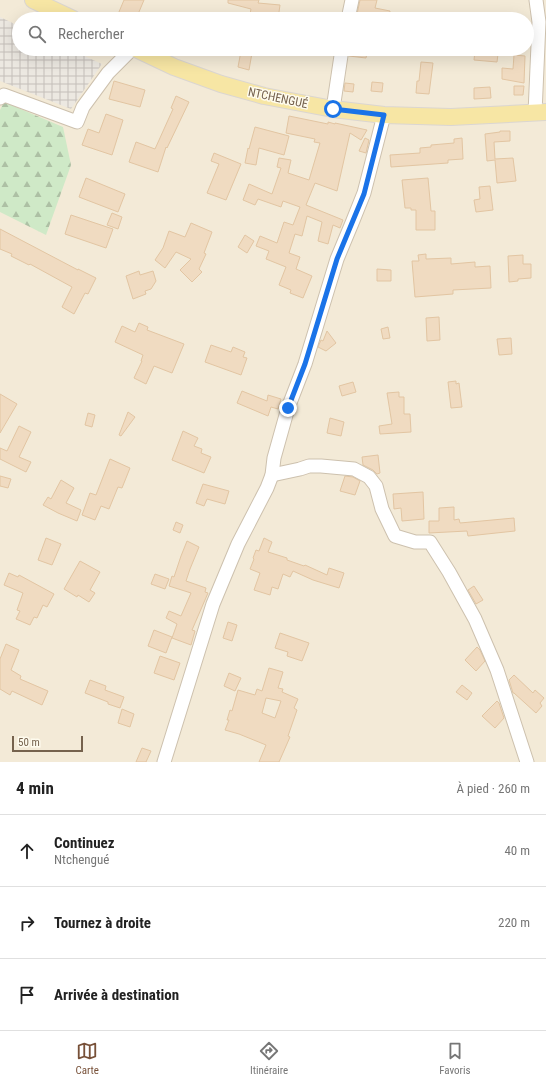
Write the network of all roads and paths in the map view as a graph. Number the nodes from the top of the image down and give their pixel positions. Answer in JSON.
{"nodes":[{"id":1,"x":33,"y":0,"type":"edge"},
{"id":2,"x":352,"y":0,"type":"edge"},
{"id":3,"x":536,"y":0,"type":"edge"},
{"id":4,"x":58,"y":12,"type":"edge"},
{"id":5,"x":349,"y":12,"type":"edge"},
{"id":6,"x":125,"y":56,"type":"edge"},
{"id":7,"x":151,"y":56,"type":"edge"},
{"id":8,"x":341,"y":56,"type":"edge"},
{"id":9,"x":0,"y":98,"type":"edge"},
{"id":10,"x":333,"y":109,"type":"junction"},
{"id":11,"x":540,"y":112,"type":"edge"},
{"id":12,"x":384,"y":115,"type":"junction"},
{"id":13,"x":272,"y":475,"type":"junction"},
{"id":14,"x":164,"y":762,"type":"edge"},
{"id":15,"x":528,"y":762,"type":"edge"}],
"edges":[{"from":1,"to":4,"type":"main road"},
{"from":2,"to":5,"type":"street"},
{"from":3,"to":11,"type":"street"},
{"from":6,"to":9,"type":"street"},
{"from":7,"to":10,"type":"main road","name":"NTCHENGUÉ"},
{"from":8,"to":10,"type":"street"},
{"from":10,"to":12,"type":"main road","name":"NTCHENGUÉ"},
{"from":11,"to":12,"type":"main road","name":"NTCHENGUÉ"},
{"from":12,"to":13,"type":"street"},
{"from":13,"to":14,"type":"street"},
{"from":13,"to":15,"type":"street"}]}
